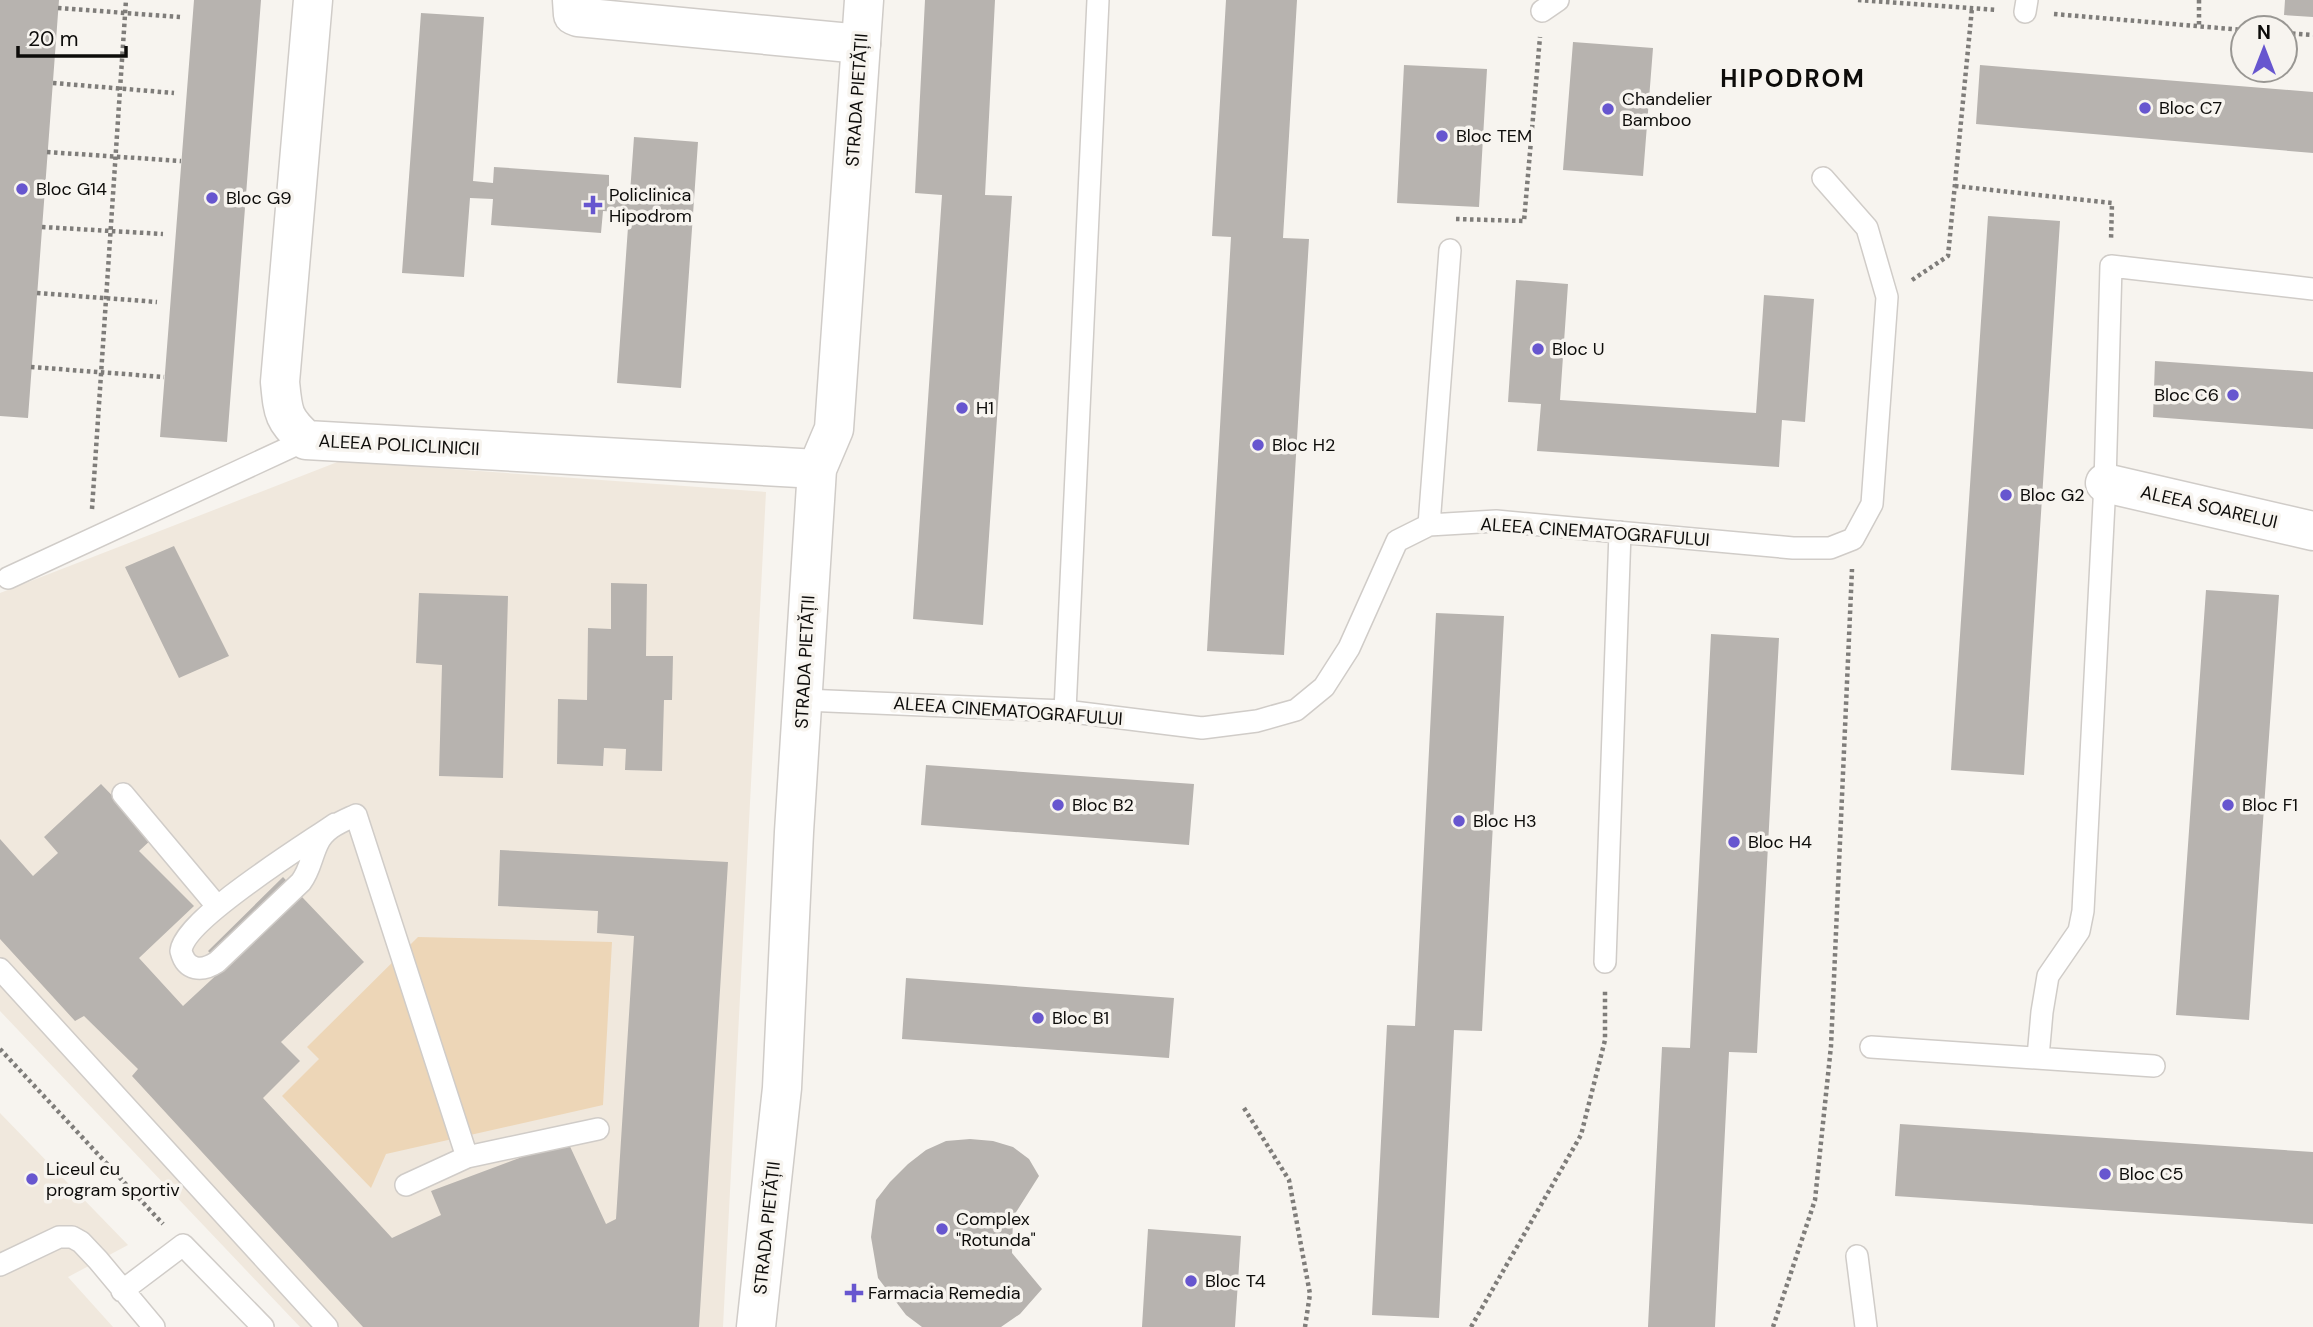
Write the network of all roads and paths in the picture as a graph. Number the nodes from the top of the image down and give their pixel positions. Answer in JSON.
{"nodes":[{"id":1,"x":126,"y":0,"type":"edge"},
{"id":2,"x":313,"y":0,"type":"edge"},
{"id":3,"x":572,"y":0,"type":"edge"},
{"id":4,"x":864,"y":0,"type":"edge"},
{"id":5,"x":1098,"y":0,"type":"edge"},
{"id":6,"x":2199,"y":0,"type":"edge"},
{"id":7,"x":1550,"y":5,"type":"edge"},
{"id":8,"x":58,"y":8,"type":"dead end"},
{"id":9,"x":1972,"y":8,"type":"dead end"},
{"id":10,"x":125,"y":13,"type":"junction"},
{"id":11,"x":180,"y":18,"type":"dead end"},
{"id":12,"x":2199,"y":26,"type":"dead end"},
{"id":13,"x":861,"y":44,"type":"junction"},
{"id":14,"x":53,"y":83,"type":"dead end"},
{"id":15,"x":120,"y":89,"type":"junction"},
{"id":16,"x":174,"y":93,"type":"dead end"},
{"id":17,"x":47,"y":152,"type":"dead end"},
{"id":18,"x":116,"y":157,"type":"junction"},
{"id":19,"x":181,"y":161,"type":"dead end"},
{"id":20,"x":1823,"y":178,"type":"dead end"},
{"id":21,"x":1955,"y":186,"type":"junction"},
{"id":22,"x":42,"y":227,"type":"dead end"},
{"id":23,"x":110,"y":232,"type":"junction"},
{"id":24,"x":163,"y":234,"type":"dead end"},
{"id":25,"x":1450,"y":250,"type":"joint"},
{"id":26,"x":2111,"y":266,"type":"junction"},
{"id":27,"x":2313,"y":289,"type":"edge"},
{"id":28,"x":37,"y":293,"type":"dead end"},
{"id":29,"x":1887,"y":297,"type":"junction"},
{"id":30,"x":106,"y":299,"type":"junction"},
{"id":31,"x":158,"y":302,"type":"dead end"},
{"id":32,"x":32,"y":367,"type":"dead end"},
{"id":33,"x":101,"y":372,"type":"junction"},
{"id":34,"x":164,"y":377,"type":"dead end"},
{"id":35,"x":306,"y":440,"type":"junction"},
{"id":36,"x":817,"y":469,"type":"junction"},
{"id":37,"x":2105,"y":482,"type":"junction"},
{"id":38,"x":80,"y":514,"type":"dead end"},
{"id":39,"x":1429,"y":526,"type":"junction"},
{"id":40,"x":2313,"y":531,"type":"edge"},
{"id":41,"x":1620,"y":532,"type":"junction"},
{"id":42,"x":1853,"y":539,"type":"junction"},
{"id":43,"x":8,"y":578,"type":"dead end"},
{"id":44,"x":804,"y":700,"type":"junction"},
{"id":45,"x":1065,"y":711,"type":"junction"},
{"id":46,"x":123,"y":794,"type":"dead end"},
{"id":47,"x":335,"y":824,"type":"junction"},
{"id":48,"x":217,"y":906,"type":"junction"},
{"id":49,"x":1605,"y":962,"type":"joint"},
{"id":50,"x":0,"y":969,"type":"edge"},
{"id":51,"x":1871,"y":1047,"type":"dead end"},
{"id":52,"x":0,"y":1049,"type":"edge"},
{"id":53,"x":2038,"y":1057,"type":"junction"},
{"id":54,"x":2154,"y":1066,"type":"dead end"},
{"id":55,"x":1244,"y":1108,"type":"dead end"},
{"id":56,"x":598,"y":1129,"type":"dead end"},
{"id":57,"x":467,"y":1157,"type":"junction"},
{"id":58,"x":406,"y":1185,"type":"dead end"},
{"id":59,"x":183,"y":1245,"type":"junction"},
{"id":60,"x":1857,"y":1256,"type":"dead end"},
{"id":61,"x":0,"y":1265,"type":"edge"},
{"id":62,"x":122,"y":1291,"type":"junction"},
{"id":63,"x":154,"y":1327,"type":"edge"},
{"id":64,"x":263,"y":1327,"type":"edge"},
{"id":65,"x":327,"y":1327,"type":"edge"},
{"id":66,"x":756,"y":1327,"type":"edge"},
{"id":67,"x":1306,"y":1327,"type":"edge"},
{"id":68,"x":1471,"y":1327,"type":"edge"},
{"id":69,"x":1773,"y":1327,"type":"edge"},
{"id":70,"x":1866,"y":1327,"type":"edge"}],
"edges":[{"from":1,"to":10,"type":"path"},
{"from":2,"to":35,"type":"street","name":"ALEEA POLICLINICII"},
{"from":3,"to":13,"type":"street"},
{"from":4,"to":13,"type":"street","name":"STRADA PIETĂȚII"},
{"from":5,"to":45,"type":"lane"},
{"from":6,"to":12,"type":"path"},
{"from":7,"to":25,"type":"path"},
{"from":8,"to":10,"type":"path"},
{"from":9,"to":21,"type":"path"},
{"from":10,"to":11,"type":"path"},
{"from":10,"to":15,"type":"path"},
{"from":13,"to":36,"type":"street","name":"STRADA PIETĂȚII"},
{"from":14,"to":15,"type":"path"},
{"from":15,"to":16,"type":"path"},
{"from":15,"to":18,"type":"path"},
{"from":17,"to":18,"type":"path"},
{"from":18,"to":19,"type":"path"},
{"from":18,"to":23,"type":"path"},
{"from":20,"to":29,"type":"lane"},
{"from":21,"to":26,"type":"path"},
{"from":21,"to":29,"type":"path"},
{"from":22,"to":23,"type":"path"},
{"from":23,"to":24,"type":"path"},
{"from":23,"to":30,"type":"path"},
{"from":25,"to":39,"type":"lane"},
{"from":26,"to":27,"type":"lane"},
{"from":26,"to":37,"type":"lane"},
{"from":28,"to":30,"type":"path"},
{"from":29,"to":42,"type":"lane"},
{"from":30,"to":31,"type":"path"},
{"from":30,"to":33,"type":"path"},
{"from":32,"to":33,"type":"path"},
{"from":33,"to":34,"type":"path"},
{"from":33,"to":38,"type":"path"},
{"from":35,"to":36,"type":"street","name":"ALEEA POLICLINICII"},
{"from":35,"to":43,"type":"lane"},
{"from":36,"to":44,"type":"street","name":"STRADA PIETĂȚII"},
{"from":37,"to":40,"type":"street","name":"ALEEA SOARELUI"},
{"from":37,"to":53,"type":"lane"},
{"from":39,"to":41,"type":"lane","name":"ALEEA CINEMATOGRAFULUI"},
{"from":39,"to":45,"type":"lane","name":"ALEEA CINEMATOGRAFULUI"},
{"from":41,"to":42,"type":"lane","name":"ALEEA CINEMATOGRAFULUI"},
{"from":41,"to":49,"type":"lane"},
{"from":42,"to":69,"type":"path"},
{"from":44,"to":45,"type":"lane","name":"ALEEA CINEMATOGRAFULUI"},
{"from":44,"to":66,"type":"street","name":"STRADA PIETĂȚII"},
{"from":46,"to":48,"type":"lane"},
{"from":47,"to":48,"type":"lane"},
{"from":47,"to":48,"type":"lane"},
{"from":47,"to":57,"type":"lane"},
{"from":49,"to":68,"type":"path"},
{"from":50,"to":65,"type":"lane"},
{"from":51,"to":53,"type":"lane"},
{"from":52,"to":59,"type":"path"},
{"from":53,"to":54,"type":"lane"},
{"from":55,"to":67,"type":"path"},
{"from":56,"to":57,"type":"lane"},
{"from":57,"to":58,"type":"lane"},
{"from":59,"to":62,"type":"lane"},
{"from":59,"to":64,"type":"lane"},
{"from":60,"to":70,"type":"lane"},
{"from":61,"to":62,"type":"lane"},
{"from":62,"to":63,"type":"lane"}]}
